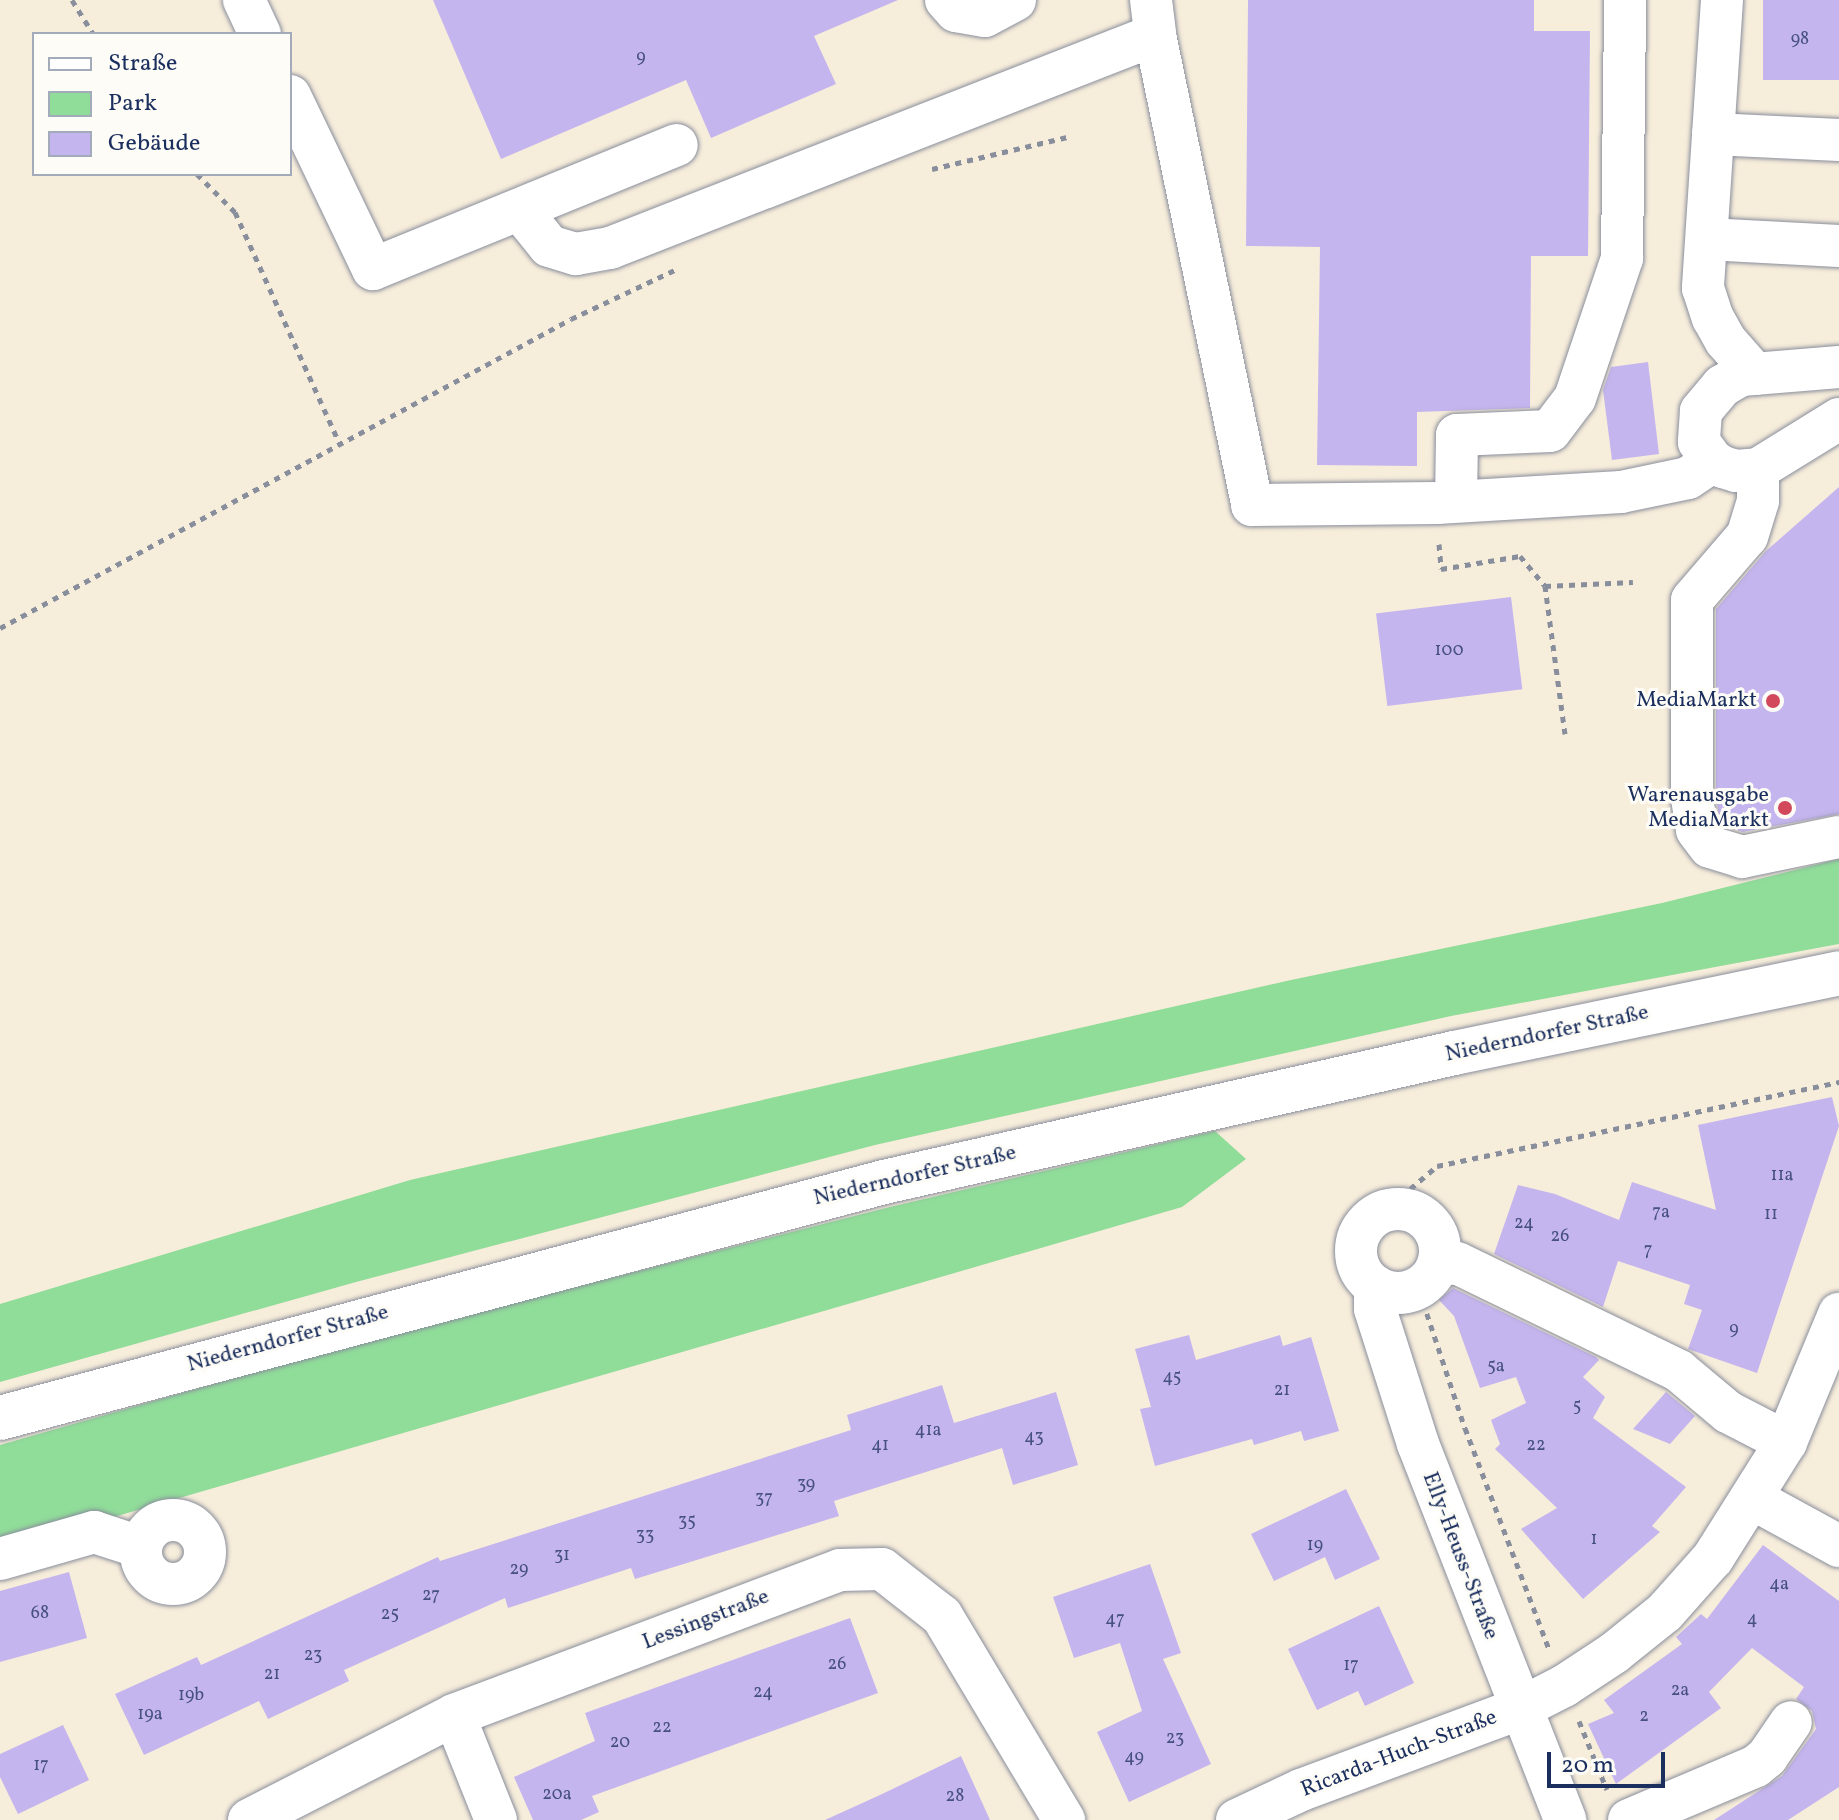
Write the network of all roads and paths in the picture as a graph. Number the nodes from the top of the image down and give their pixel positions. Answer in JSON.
{"nodes":[{"id":1,"x":72,"y":0,"type":"edge"},
{"id":2,"x":244,"y":0,"type":"edge"},
{"id":3,"x":946,"y":0,"type":"edge"},
{"id":4,"x":1015,"y":0,"type":"edge"},
{"id":5,"x":1625,"y":0,"type":"edge"},
{"id":6,"x":1722,"y":0,"type":"edge"},
{"id":7,"x":1153,"y":18,"type":"edge"},
{"id":8,"x":92,"y":32,"type":"edge"},
{"id":9,"x":259,"y":32,"type":"edge"},
{"id":10,"x":292,"y":100,"type":"edge"},
{"id":11,"x":1713,"y":134,"type":"junction"},
{"id":12,"x":1067,"y":137,"type":"dead end"},
{"id":13,"x":1839,"y":140,"type":"edge"},
{"id":14,"x":677,"y":145,"type":"dead end"},
{"id":15,"x":922,"y":172,"type":"dead end"},
{"id":16,"x":199,"y":176,"type":"edge"},
{"id":17,"x":520,"y":210,"type":"junction"},
{"id":18,"x":1707,"y":239,"type":"junction"},
{"id":19,"x":1839,"y":246,"type":"edge"},
{"id":20,"x":687,"y":265,"type":"dead end"},
{"id":21,"x":1839,"y":367,"type":"edge"},
{"id":22,"x":1755,"y":374,"type":"junction"},
{"id":23,"x":1839,"y":419,"type":"edge"},
{"id":24,"x":340,"y":445,"type":"junction"},
{"id":25,"x":1713,"y":461,"type":"junction"},
{"id":26,"x":1758,"y":469,"type":"junction"},
{"id":27,"x":1446,"y":502,"type":"junction"},
{"id":28,"x":1633,"y":582,"type":"dead end"},
{"id":29,"x":1545,"y":586,"type":"junction"},
{"id":30,"x":0,"y":628,"type":"edge"},
{"id":31,"x":1565,"y":734,"type":"dead end"},
{"id":32,"x":1839,"y":837,"type":"edge"},
{"id":33,"x":1839,"y":973,"type":"edge"},
{"id":34,"x":1839,"y":1082,"type":"edge"},
{"id":35,"x":1383,"y":1212,"type":"junction"},
{"id":36,"x":1428,"y":1277,"type":"junction"},
{"id":37,"x":1375,"y":1286,"type":"junction"},
{"id":38,"x":1839,"y":1314,"type":"edge"},
{"id":39,"x":0,"y":1418,"type":"edge"},
{"id":40,"x":1786,"y":1442,"type":"junction"},
{"id":41,"x":1753,"y":1499,"type":"junction"},
{"id":42,"x":1839,"y":1546,"type":"edge"},
{"id":43,"x":140,"y":1547,"type":"dead end"},
{"id":44,"x":0,"y":1559,"type":"edge"},
{"id":45,"x":1564,"y":1686,"type":"junction"},
{"id":46,"x":1519,"y":1709,"type":"junction"},
{"id":47,"x":454,"y":1715,"type":"junction"},
{"id":48,"x":1791,"y":1722,"type":"dead end"},
{"id":49,"x":1619,"y":1807,"type":"edge"},
{"id":50,"x":249,"y":1820,"type":"edge"},
{"id":51,"x":496,"y":1820,"type":"edge"},
{"id":52,"x":1064,"y":1820,"type":"edge"},
{"id":53,"x":1237,"y":1820,"type":"edge"},
{"id":54,"x":1565,"y":1820,"type":"edge"}],
"edges":[{"from":1,"to":8,"type":"path"},
{"from":2,"to":9,"type":"street"},
{"from":3,"to":4,"type":"street"},
{"from":5,"to":27,"type":"street"},
{"from":6,"to":11,"type":"street"},
{"from":7,"to":17,"type":"street"},
{"from":7,"to":27,"type":"street"},
{"from":10,"to":17,"type":"street"},
{"from":11,"to":13,"type":"street"},
{"from":11,"to":18,"type":"street"},
{"from":12,"to":15,"type":"path"},
{"from":14,"to":17,"type":"street"},
{"from":16,"to":24,"type":"path"},
{"from":18,"to":19,"type":"street"},
{"from":18,"to":22,"type":"street"},
{"from":20,"to":24,"type":"path"},
{"from":21,"to":22,"type":"street"},
{"from":22,"to":25,"type":"street"},
{"from":23,"to":26,"type":"street"},
{"from":24,"to":30,"type":"path"},
{"from":25,"to":26,"type":"street"},
{"from":25,"to":27,"type":"street"},
{"from":26,"to":32,"type":"street"},
{"from":27,"to":29,"type":"path"},
{"from":28,"to":29,"type":"path"},
{"from":29,"to":31,"type":"path"},
{"from":33,"to":39,"type":"main road","name":"Niederndorfer Straße"},
{"from":34,"to":35,"type":"path"},
{"from":35,"to":36,"type":"street"},
{"from":35,"to":37,"type":"street","name":"Elly-Heuss-Straße"},
{"from":36,"to":37,"type":"street"},
{"from":36,"to":40,"type":"street"},
{"from":36,"to":45,"type":"path"},
{"from":37,"to":46,"type":"street","name":"Elly-Heuss-Straße"},
{"from":38,"to":40,"type":"street","name":"Ricarda-Huch-Straße"},
{"from":40,"to":41,"type":"street","name":"Ricarda-Huch-Straße"},
{"from":41,"to":42,"type":"street"},
{"from":41,"to":45,"type":"street","name":"Ricarda-Huch-Straße"},
{"from":43,"to":44,"type":"street"},
{"from":45,"to":46,"type":"street","name":"Ricarda-Huch-Straße"},
{"from":45,"to":49,"type":"path"},
{"from":46,"to":53,"type":"street","name":"Ricarda-Huch-Straße"},
{"from":46,"to":54,"type":"street","name":"Elly-Heuss-Straße"},
{"from":47,"to":50,"type":"street","name":"Lessingstraße"},
{"from":47,"to":51,"type":"street"},
{"from":47,"to":52,"type":"street","name":"Lessingstraße"},
{"from":48,"to":49,"type":"street"}]}
